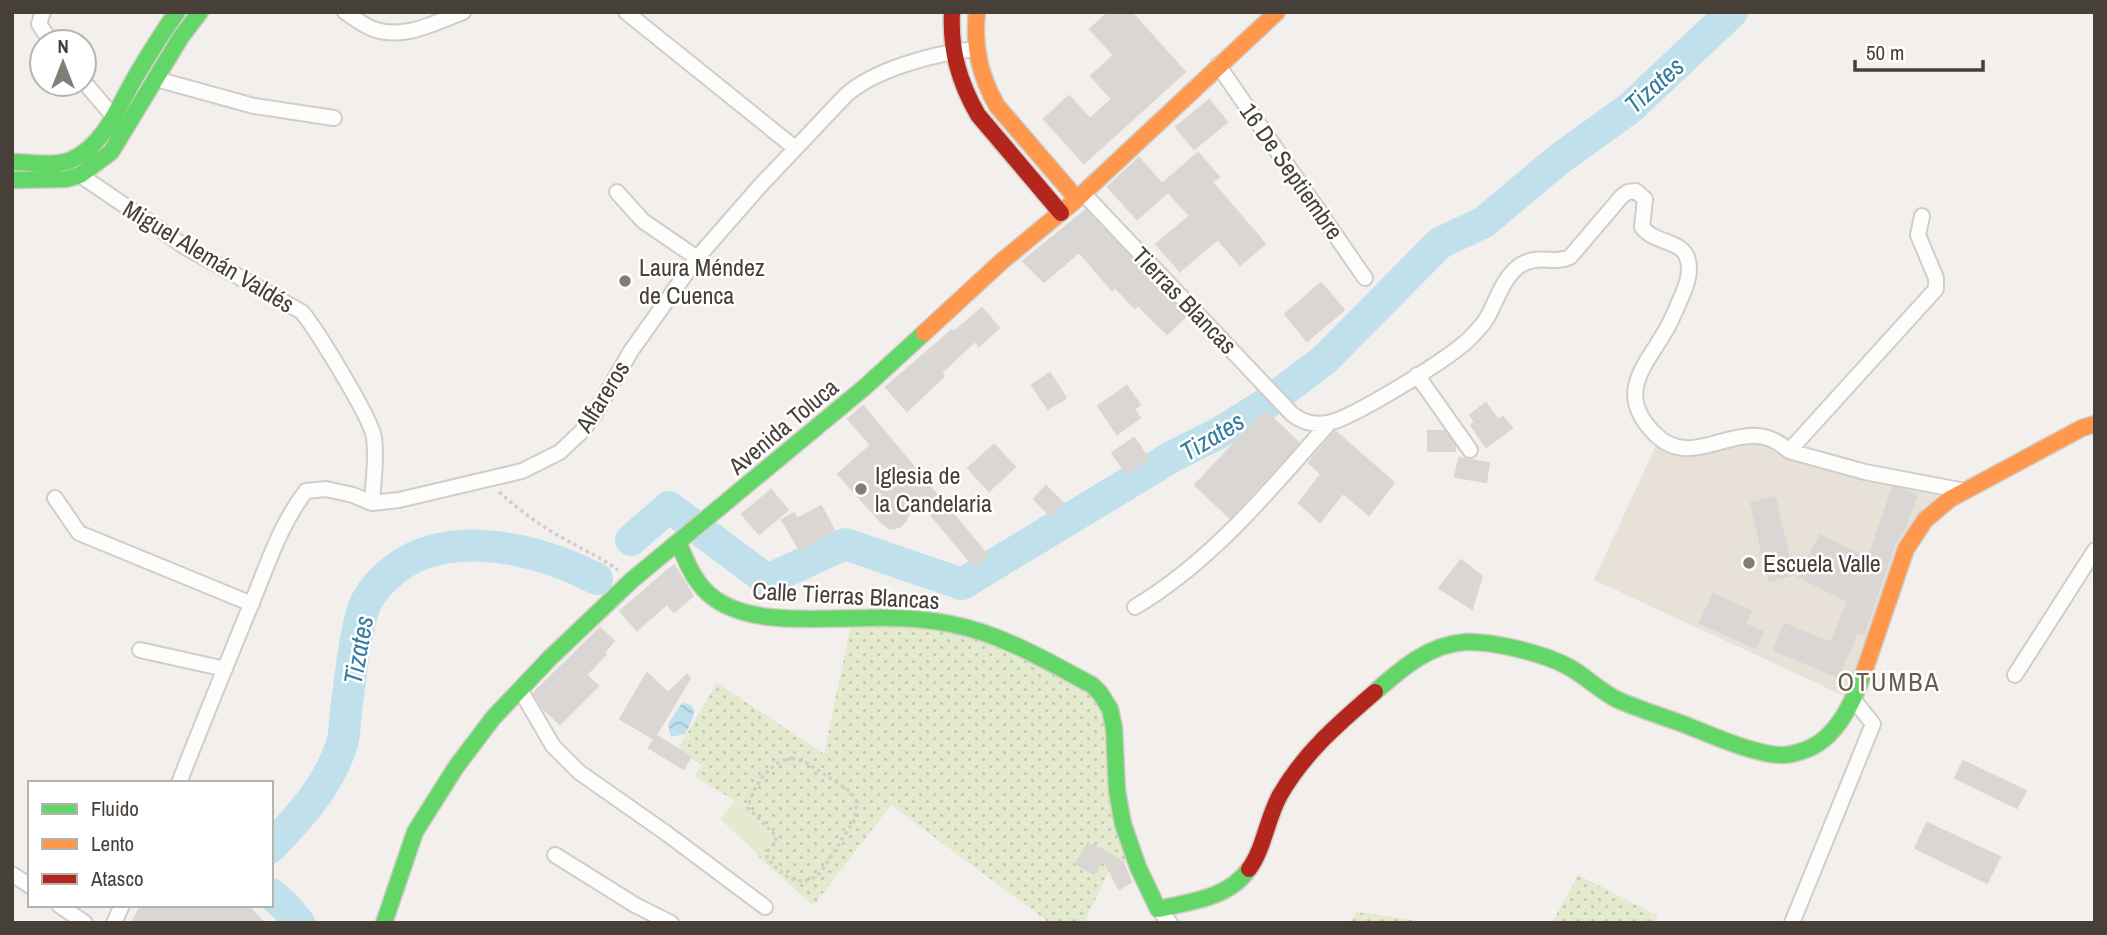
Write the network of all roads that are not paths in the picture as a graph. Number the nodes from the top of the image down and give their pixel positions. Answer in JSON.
{"nodes":[{"id":1,"x":177,"y":12,"type":"edge"},
{"id":2,"x":200,"y":12,"type":"edge"},
{"id":3,"x":345,"y":12,"type":"edge"},
{"id":4,"x":463,"y":12,"type":"edge"},
{"id":5,"x":626,"y":12,"type":"edge"},
{"id":6,"x":952,"y":12,"type":"edge"},
{"id":7,"x":977,"y":12,"type":"edge"},
{"id":8,"x":1277,"y":12,"type":"edge"},
{"id":9,"x":975,"y":49,"type":"junction"},
{"id":10,"x":953,"y":51,"type":"junction"},
{"id":11,"x":1218,"y":65,"type":"junction"},
{"id":12,"x":156,"y":79,"type":"junction"},
{"id":13,"x":98,"y":98,"type":"edge"},
{"id":14,"x":113,"y":116,"type":"junction"},
{"id":15,"x":334,"y":118,"type":"dead end"},
{"id":16,"x":129,"y":126,"type":"junction"},
{"id":17,"x":795,"y":148,"type":"junction"},
{"id":18,"x":12,"y":162,"type":"edge"},
{"id":19,"x":80,"y":175,"type":"junction"},
{"id":20,"x":12,"y":180,"type":"edge"},
{"id":21,"x":617,"y":192,"type":"dead end"},
{"id":22,"x":1080,"y":196,"type":"junction"},
{"id":23,"x":1061,"y":213,"type":"junction"},
{"id":24,"x":1922,"y":216,"type":"dead end"},
{"id":25,"x":697,"y":258,"type":"junction"},
{"id":26,"x":1365,"y":278,"type":"dead end"},
{"id":27,"x":1417,"y":374,"type":"junction"},
{"id":28,"x":1328,"y":422,"type":"junction"},
{"id":29,"x":2095,"y":424,"type":"edge"},
{"id":30,"x":1470,"y":450,"type":"dead end"},
{"id":31,"x":1789,"y":451,"type":"junction"},
{"id":32,"x":1965,"y":491,"type":"junction"},
{"id":33,"x":55,"y":499,"type":"dead end"},
{"id":34,"x":372,"y":503,"type":"junction"},
{"id":35,"x":678,"y":542,"type":"junction"},
{"id":36,"x":2095,"y":550,"type":"edge"},
{"id":37,"x":252,"y":604,"type":"junction"},
{"id":38,"x":1135,"y":607,"type":"dead end"},
{"id":39,"x":140,"y":650,"type":"dead end"},
{"id":40,"x":225,"y":669,"type":"junction"},
{"id":41,"x":2015,"y":675,"type":"dead end"},
{"id":42,"x":521,"y":691,"type":"junction"},
{"id":43,"x":1854,"y":700,"type":"junction"},
{"id":44,"x":180,"y":781,"type":"edge"},
{"id":45,"x":555,"y":855,"type":"dead end"},
{"id":46,"x":12,"y":874,"type":"edge"},
{"id":47,"x":28,"y":885,"type":"edge"},
{"id":48,"x":765,"y":906,"type":"dead end"},
{"id":49,"x":62,"y":907,"type":"edge"},
{"id":50,"x":121,"y":907,"type":"edge"},
{"id":51,"x":1158,"y":909,"type":"junction"},
{"id":52,"x":85,"y":923,"type":"edge"},
{"id":53,"x":114,"y":923,"type":"edge"},
{"id":54,"x":384,"y":923,"type":"edge"},
{"id":55,"x":671,"y":923,"type":"edge"},
{"id":56,"x":1170,"y":923,"type":"edge"},
{"id":57,"x":1792,"y":923,"type":"edge"}],
"edges":[{"from":1,"to":14,"type":"street"},
{"from":2,"to":12,"type":"street"},
{"from":3,"to":4,"type":"street"},
{"from":5,"to":17,"type":"street"},
{"from":6,"to":10,"type":"street"},
{"from":7,"to":9,"type":"street"},
{"from":8,"to":11,"type":"street","name":"Avenida Toluca"},
{"from":9,"to":10,"type":"street","name":"Alfareros"},
{"from":9,"to":22,"type":"street"},
{"from":10,"to":17,"type":"street","name":"Alfareros"},
{"from":10,"to":23,"type":"street"},
{"from":11,"to":22,"type":"street","name":"Avenida Toluca"},
{"from":11,"to":26,"type":"street","name":"16 De Septiembre"},
{"from":12,"to":15,"type":"street"},
{"from":12,"to":16,"type":"street"},
{"from":13,"to":14,"type":"street"},
{"from":14,"to":16,"type":"street"},
{"from":14,"to":18,"type":"street"},
{"from":16,"to":19,"type":"street"},
{"from":17,"to":25,"type":"street","name":"Alfareros"},
{"from":19,"to":20,"type":"street"},
{"from":19,"to":34,"type":"street","name":"Miguel Alemán Valdés"},
{"from":21,"to":25,"type":"street"},
{"from":22,"to":23,"type":"street","name":"Avenida Toluca"},
{"from":22,"to":28,"type":"street","name":"Tierras Blancas"},
{"from":23,"to":35,"type":"street","name":"Avenida Toluca"},
{"from":24,"to":31,"type":"street"},
{"from":25,"to":34,"type":"street","name":"Alfareros"},
{"from":27,"to":28,"type":"street"},
{"from":27,"to":30,"type":"street"},
{"from":27,"to":31,"type":"street"},
{"from":28,"to":38,"type":"street"},
{"from":29,"to":32,"type":"street"},
{"from":31,"to":32,"type":"street"},
{"from":32,"to":43,"type":"street"},
{"from":33,"to":37,"type":"street"},
{"from":34,"to":37,"type":"street","name":"Alfareros"},
{"from":35,"to":42,"type":"street","name":"Avenida Toluca"},
{"from":35,"to":51,"type":"street","name":"Calle Tierras Blancas"},
{"from":36,"to":41,"type":"street"},
{"from":37,"to":40,"type":"street","name":"Alfareros"},
{"from":39,"to":40,"type":"street"},
{"from":40,"to":44,"type":"street","name":"Alfareros"},
{"from":42,"to":48,"type":"street"},
{"from":42,"to":54,"type":"street","name":"Avenida Toluca"},
{"from":43,"to":51,"type":"street"},
{"from":43,"to":57,"type":"street"},
{"from":45,"to":55,"type":"street"},
{"from":46,"to":47,"type":"street"},
{"from":49,"to":52,"type":"street"},
{"from":50,"to":53,"type":"street"},
{"from":51,"to":56,"type":"street"}]}
